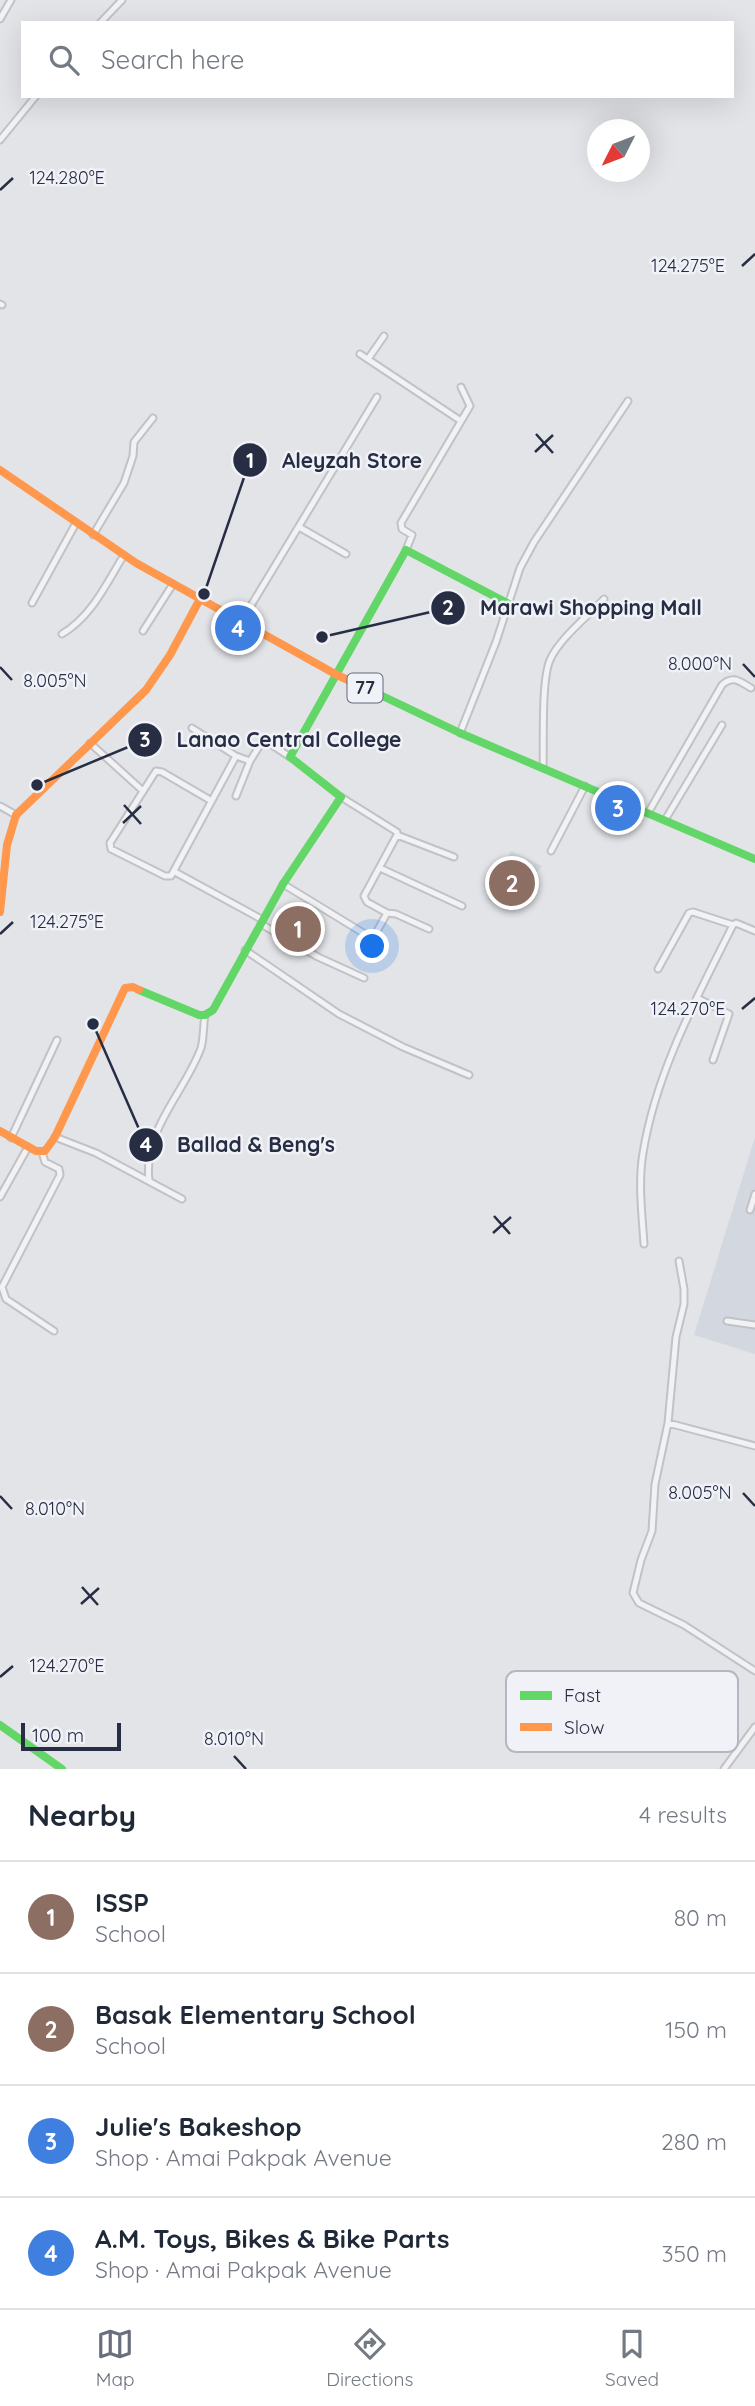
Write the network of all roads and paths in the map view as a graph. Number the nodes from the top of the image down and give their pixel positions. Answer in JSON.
{"nodes":[{"id":1,"x":11,"y":0,"type":"edge"},
{"id":2,"x":122,"y":0,"type":"edge"},
{"id":3,"x":0,"y":19,"type":"edge"},
{"id":4,"x":102,"y":21,"type":"edge"},
{"id":5,"x":34,"y":98,"type":"edge"},
{"id":6,"x":0,"y":140,"type":"edge"},
{"id":7,"x":384,"y":335,"type":"dead end"},
{"id":8,"x":360,"y":354,"type":"dead end"},
{"id":9,"x":368,"y":359,"type":"junction"},
{"id":10,"x":461,"y":387,"type":"dead end"},
{"id":11,"x":377,"y":397,"type":"dead end"},
{"id":12,"x":628,"y":401,"type":"dead end"},
{"id":13,"x":153,"y":418,"type":"dead end"},
{"id":14,"x":461,"y":421,"type":"junction"},
{"id":15,"x":0,"y":470,"type":"edge"},
{"id":16,"x":76,"y":523,"type":"junction"},
{"id":17,"x":299,"y":527,"type":"junction"},
{"id":18,"x":93,"y":535,"type":"junction"},
{"id":19,"x":406,"y":550,"type":"junction"},
{"id":20,"x":346,"y":554,"type":"dead end"},
{"id":21,"x":124,"y":555,"type":"junction"},
{"id":22,"x":173,"y":584,"type":"junction"},
{"id":23,"x":200,"y":599,"type":"junction"},
{"id":24,"x":604,"y":599,"type":"dead end"},
{"id":25,"x":33,"y":603,"type":"dead end"},
{"id":26,"x":509,"y":604,"type":"junction"},
{"id":27,"x":241,"y":622,"type":"junction"},
{"id":28,"x":143,"y":631,"type":"dead end"},
{"id":29,"x":62,"y":634,"type":"dead end"},
{"id":30,"x":337,"y":675,"type":"junction"},
{"id":31,"x":751,"y":688,"type":"dead end"},
{"id":32,"x":722,"y":725,"type":"dead end"},
{"id":33,"x":192,"y":728,"type":"dead end"},
{"id":34,"x":460,"y":733,"type":"junction"},
{"id":35,"x":90,"y":743,"type":"junction"},
{"id":36,"x":236,"y":756,"type":"junction"},
{"id":37,"x":290,"y":757,"type":"junction"},
{"id":38,"x":250,"y":761,"type":"junction"},
{"id":39,"x":543,"y":768,"type":"junction"},
{"id":40,"x":585,"y":786,"type":"junction"},
{"id":41,"x":143,"y":791,"type":"junction"},
{"id":42,"x":236,"y":796,"type":"dead end"},
{"id":43,"x":341,"y":797,"type":"junction"},
{"id":44,"x":210,"y":800,"type":"junction"},
{"id":45,"x":0,"y":806,"type":"edge"},
{"id":46,"x":648,"y":813,"type":"junction"},
{"id":47,"x":16,"y":815,"type":"junction"},
{"id":48,"x":665,"y":820,"type":"junction"},
{"id":49,"x":397,"y":835,"type":"junction"},
{"id":50,"x":551,"y":851,"type":"dead end"},
{"id":51,"x":454,"y":857,"type":"dead end"},
{"id":52,"x":755,"y":859,"type":"edge"},
{"id":53,"x":380,"y":868,"type":"junction"},
{"id":54,"x":175,"y":872,"type":"junction"},
{"id":55,"x":3,"y":874,"type":"edge"},
{"id":56,"x":284,"y":884,"type":"junction"},
{"id":57,"x":462,"y":906,"type":"dead end"},
{"id":58,"x":0,"y":912,"type":"edge"},
{"id":59,"x":387,"y":913,"type":"junction"},
{"id":60,"x":262,"y":922,"type":"junction"},
{"id":61,"x":733,"y":925,"type":"junction"},
{"id":62,"x":429,"y":929,"type":"dead end"},
{"id":63,"x":755,"y":931,"type":"edge"},
{"id":64,"x":245,"y":950,"type":"junction"},
{"id":65,"x":658,"y":969,"type":"dead end"},
{"id":66,"x":364,"y":978,"type":"dead end"},
{"id":67,"x":697,"y":998,"type":"junction"},
{"id":68,"x":205,"y":1015,"type":"junction"},
{"id":69,"x":57,"y":1040,"type":"dead end"},
{"id":70,"x":713,"y":1059,"type":"dead end"},
{"id":71,"x":469,"y":1074,"type":"dead end"},
{"id":72,"x":0,"y":1131,"type":"edge"},
{"id":73,"x":55,"y":1137,"type":"junction"},
{"id":74,"x":11,"y":1138,"type":"junction"},
{"id":75,"x":28,"y":1147,"type":"junction"},
{"id":76,"x":42,"y":1152,"type":"junction"},
{"id":77,"x":149,"y":1180,"type":"junction"},
{"id":78,"x":755,"y":1194,"type":"edge"},
{"id":79,"x":0,"y":1197,"type":"edge"},
{"id":80,"x":182,"y":1199,"type":"dead end"},
{"id":81,"x":750,"y":1210,"type":"dead end"},
{"id":82,"x":643,"y":1244,"type":"dead end"},
{"id":83,"x":679,"y":1261,"type":"dead end"},
{"id":84,"x":727,"y":1321,"type":"dead end"},
{"id":85,"x":755,"y":1325,"type":"edge"},
{"id":86,"x":54,"y":1331,"type":"dead end"},
{"id":87,"x":668,"y":1423,"type":"junction"},
{"id":88,"x":755,"y":1446,"type":"edge"},
{"id":89,"x":755,"y":1671,"type":"edge"},
{"id":90,"x":0,"y":1725,"type":"edge"},
{"id":91,"x":755,"y":1727,"type":"edge"},
{"id":92,"x":738,"y":1750,"type":"edge"},
{"id":93,"x":737,"y":1752,"type":"edge"},
{"id":94,"x":62,"y":1769,"type":"edge"},
{"id":95,"x":724,"y":1769,"type":"edge"}],
"edges":[{"from":1,"to":3,"type":"street"},
{"from":2,"to":4,"type":"street"},
{"from":5,"to":6,"type":"street"},
{"from":7,"to":9,"type":"street"},
{"from":8,"to":9,"type":"street"},
{"from":9,"to":14,"type":"street"},
{"from":10,"to":14,"type":"street"},
{"from":11,"to":17,"type":"street"},
{"from":12,"to":26,"type":"street"},
{"from":13,"to":18,"type":"street"},
{"from":14,"to":19,"type":"street"},
{"from":15,"to":16,"type":"main road","number":"77"},
{"from":16,"to":18,"type":"main road","number":"77"},
{"from":16,"to":25,"type":"street"},
{"from":17,"to":20,"type":"street"},
{"from":17,"to":27,"type":"street"},
{"from":18,"to":21,"type":"main road","number":"77"},
{"from":19,"to":26,"type":"main road"},
{"from":19,"to":30,"type":"main road"},
{"from":21,"to":22,"type":"main road","number":"77"},
{"from":21,"to":29,"type":"street"},
{"from":22,"to":23,"type":"main road","number":"77"},
{"from":22,"to":28,"type":"street"},
{"from":23,"to":27,"type":"main road","number":"77"},
{"from":23,"to":35,"type":"main road"},
{"from":24,"to":39,"type":"street"},
{"from":26,"to":34,"type":"street"},
{"from":27,"to":30,"type":"main road","number":"77"},
{"from":30,"to":34,"type":"main road","number":"77"},
{"from":30,"to":37,"type":"main road"},
{"from":31,"to":46,"type":"street"},
{"from":32,"to":48,"type":"street"},
{"from":33,"to":36,"type":"street"},
{"from":34,"to":39,"type":"main road","number":"77"},
{"from":35,"to":41,"type":"street"},
{"from":35,"to":47,"type":"main road"},
{"from":36,"to":38,"type":"street"},
{"from":36,"to":44,"type":"street"},
{"from":37,"to":38,"type":"street"},
{"from":37,"to":43,"type":"main road"},
{"from":38,"to":42,"type":"street"},
{"from":39,"to":40,"type":"main road","number":"77"},
{"from":40,"to":46,"type":"main road","number":"77"},
{"from":40,"to":50,"type":"street"},
{"from":41,"to":44,"type":"street"},
{"from":41,"to":54,"type":"street"},
{"from":43,"to":49,"type":"street"},
{"from":43,"to":56,"type":"main road"},
{"from":44,"to":54,"type":"street"},
{"from":45,"to":47,"type":"street"},
{"from":46,"to":48,"type":"main road","number":"77"},
{"from":47,"to":55,"type":"main road"},
{"from":48,"to":52,"type":"main road","number":"77"},
{"from":49,"to":51,"type":"street"},
{"from":49,"to":53,"type":"street"},
{"from":53,"to":57,"type":"street"},
{"from":53,"to":59,"type":"street"},
{"from":54,"to":60,"type":"street"},
{"from":55,"to":58,"type":"main road"},
{"from":56,"to":59,"type":"street"},
{"from":56,"to":60,"type":"main road"},
{"from":59,"to":62,"type":"street"},
{"from":60,"to":64,"type":"main road"},
{"from":60,"to":66,"type":"street"},
{"from":61,"to":63,"type":"street"},
{"from":61,"to":65,"type":"street"},
{"from":61,"to":67,"type":"street"},
{"from":64,"to":68,"type":"main road"},
{"from":64,"to":71,"type":"street"},
{"from":67,"to":70,"type":"street"},
{"from":67,"to":82,"type":"street"},
{"from":68,"to":73,"type":"main road"},
{"from":68,"to":77,"type":"street"},
{"from":69,"to":74,"type":"street"},
{"from":72,"to":74,"type":"main road"},
{"from":73,"to":76,"type":"main road"},
{"from":73,"to":77,"type":"street"},
{"from":74,"to":75,"type":"main road"},
{"from":75,"to":76,"type":"main road"},
{"from":75,"to":79,"type":"street"},
{"from":76,"to":86,"type":"street"},
{"from":77,"to":80,"type":"street"},
{"from":78,"to":81,"type":"street"},
{"from":83,"to":87,"type":"street"},
{"from":84,"to":85,"type":"street"},
{"from":87,"to":88,"type":"street"},
{"from":87,"to":89,"type":"street"},
{"from":90,"to":94,"type":"main road"},
{"from":91,"to":92,"type":"street"},
{"from":93,"to":95,"type":"street"}]}
